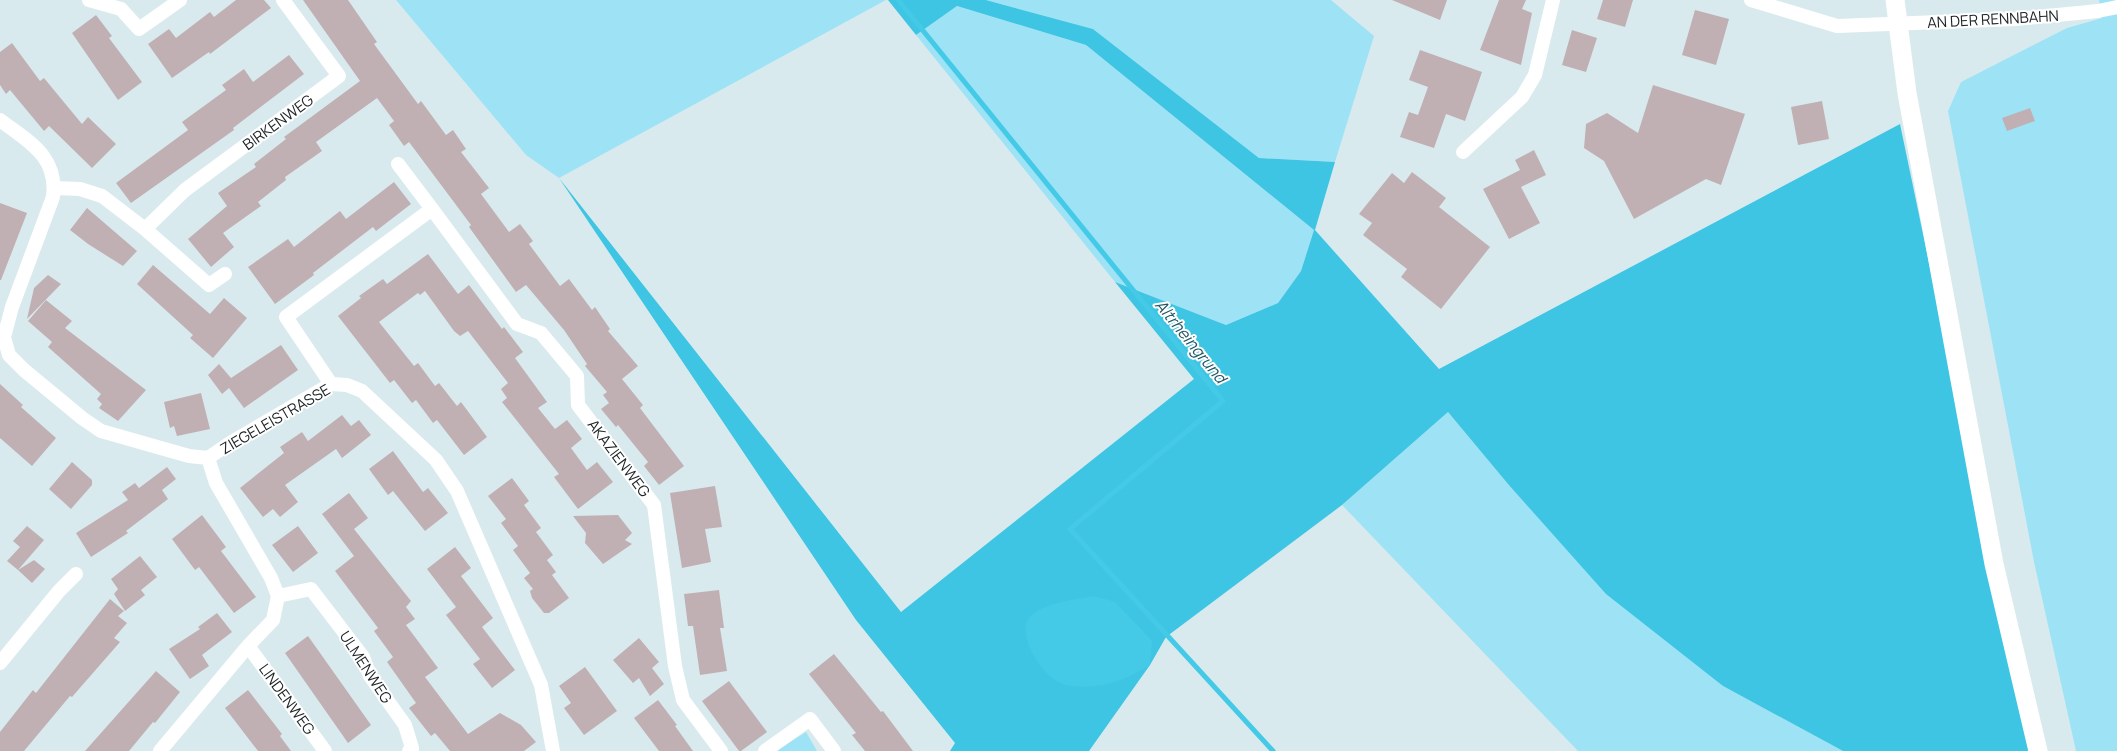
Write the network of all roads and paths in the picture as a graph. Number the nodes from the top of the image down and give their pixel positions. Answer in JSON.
{"nodes":[{"id":1,"x":89,"y":0,"type":"edge"},
{"id":2,"x":180,"y":0,"type":"edge"},
{"id":3,"x":282,"y":0,"type":"edge"},
{"id":4,"x":1553,"y":0,"type":"edge"},
{"id":5,"x":1751,"y":0,"type":"edge"},
{"id":6,"x":1895,"y":0,"type":"edge"},
{"id":7,"x":2117,"y":7,"type":"edge"},
{"id":8,"x":1898,"y":24,"type":"junction"},
{"id":9,"x":0,"y":120,"type":"edge"},
{"id":10,"x":1463,"y":152,"type":"dead end"},
{"id":11,"x":398,"y":164,"type":"dead end"},
{"id":12,"x":54,"y":188,"type":"junction"},
{"id":13,"x":432,"y":209,"type":"junction"},
{"id":14,"x":145,"y":229,"type":"junction"},
{"id":15,"x":225,"y":274,"type":"dead end"},
{"id":16,"x":331,"y":384,"type":"junction"},
{"id":17,"x":208,"y":458,"type":"junction"},
{"id":18,"x":76,"y":574,"type":"dead end"},
{"id":19,"x":278,"y":596,"type":"junction"},
{"id":20,"x":248,"y":646,"type":"junction"},
{"id":21,"x":0,"y":663,"type":"edge"},
{"id":22,"x":160,"y":751,"type":"edge"},
{"id":23,"x":325,"y":751,"type":"edge"},
{"id":24,"x":409,"y":751,"type":"edge"},
{"id":25,"x":553,"y":751,"type":"edge"},
{"id":26,"x":721,"y":751,"type":"edge"},
{"id":27,"x":765,"y":751,"type":"edge"},
{"id":28,"x":834,"y":751,"type":"edge"},
{"id":29,"x":2038,"y":751,"type":"edge"}],
"edges":[{"from":1,"to":2,"type":"street"},
{"from":3,"to":14,"type":"street","name":"BIRKENWEG"},
{"from":4,"to":10,"type":"street"},
{"from":5,"to":8,"type":"street","name":"AN DER RENNBAHN"},
{"from":6,"to":8,"type":"street"},
{"from":7,"to":8,"type":"street","name":"AN DER RENNBAHN"},
{"from":8,"to":29,"type":"street"},
{"from":9,"to":12,"type":"street","name":"ZIEGELEISTRASSE"},
{"from":11,"to":13,"type":"street","name":"AKAZIENWEG"},
{"from":12,"to":14,"type":"street"},
{"from":12,"to":17,"type":"street","name":"ZIEGELEISTRASSE"},
{"from":13,"to":16,"type":"street"},
{"from":13,"to":26,"type":"street","name":"AKAZIENWEG"},
{"from":14,"to":15,"type":"street"},
{"from":16,"to":17,"type":"street","name":"ZIEGELEISTRASSE"},
{"from":16,"to":25,"type":"street","name":"ZIEGELEISTRASSE"},
{"from":17,"to":19,"type":"street"},
{"from":18,"to":21,"type":"street"},
{"from":19,"to":20,"type":"street"},
{"from":19,"to":24,"type":"street","name":"ULMENWEG"},
{"from":20,"to":22,"type":"street"},
{"from":20,"to":23,"type":"street","name":"LINDENWEG"},
{"from":27,"to":28,"type":"street"}]}
